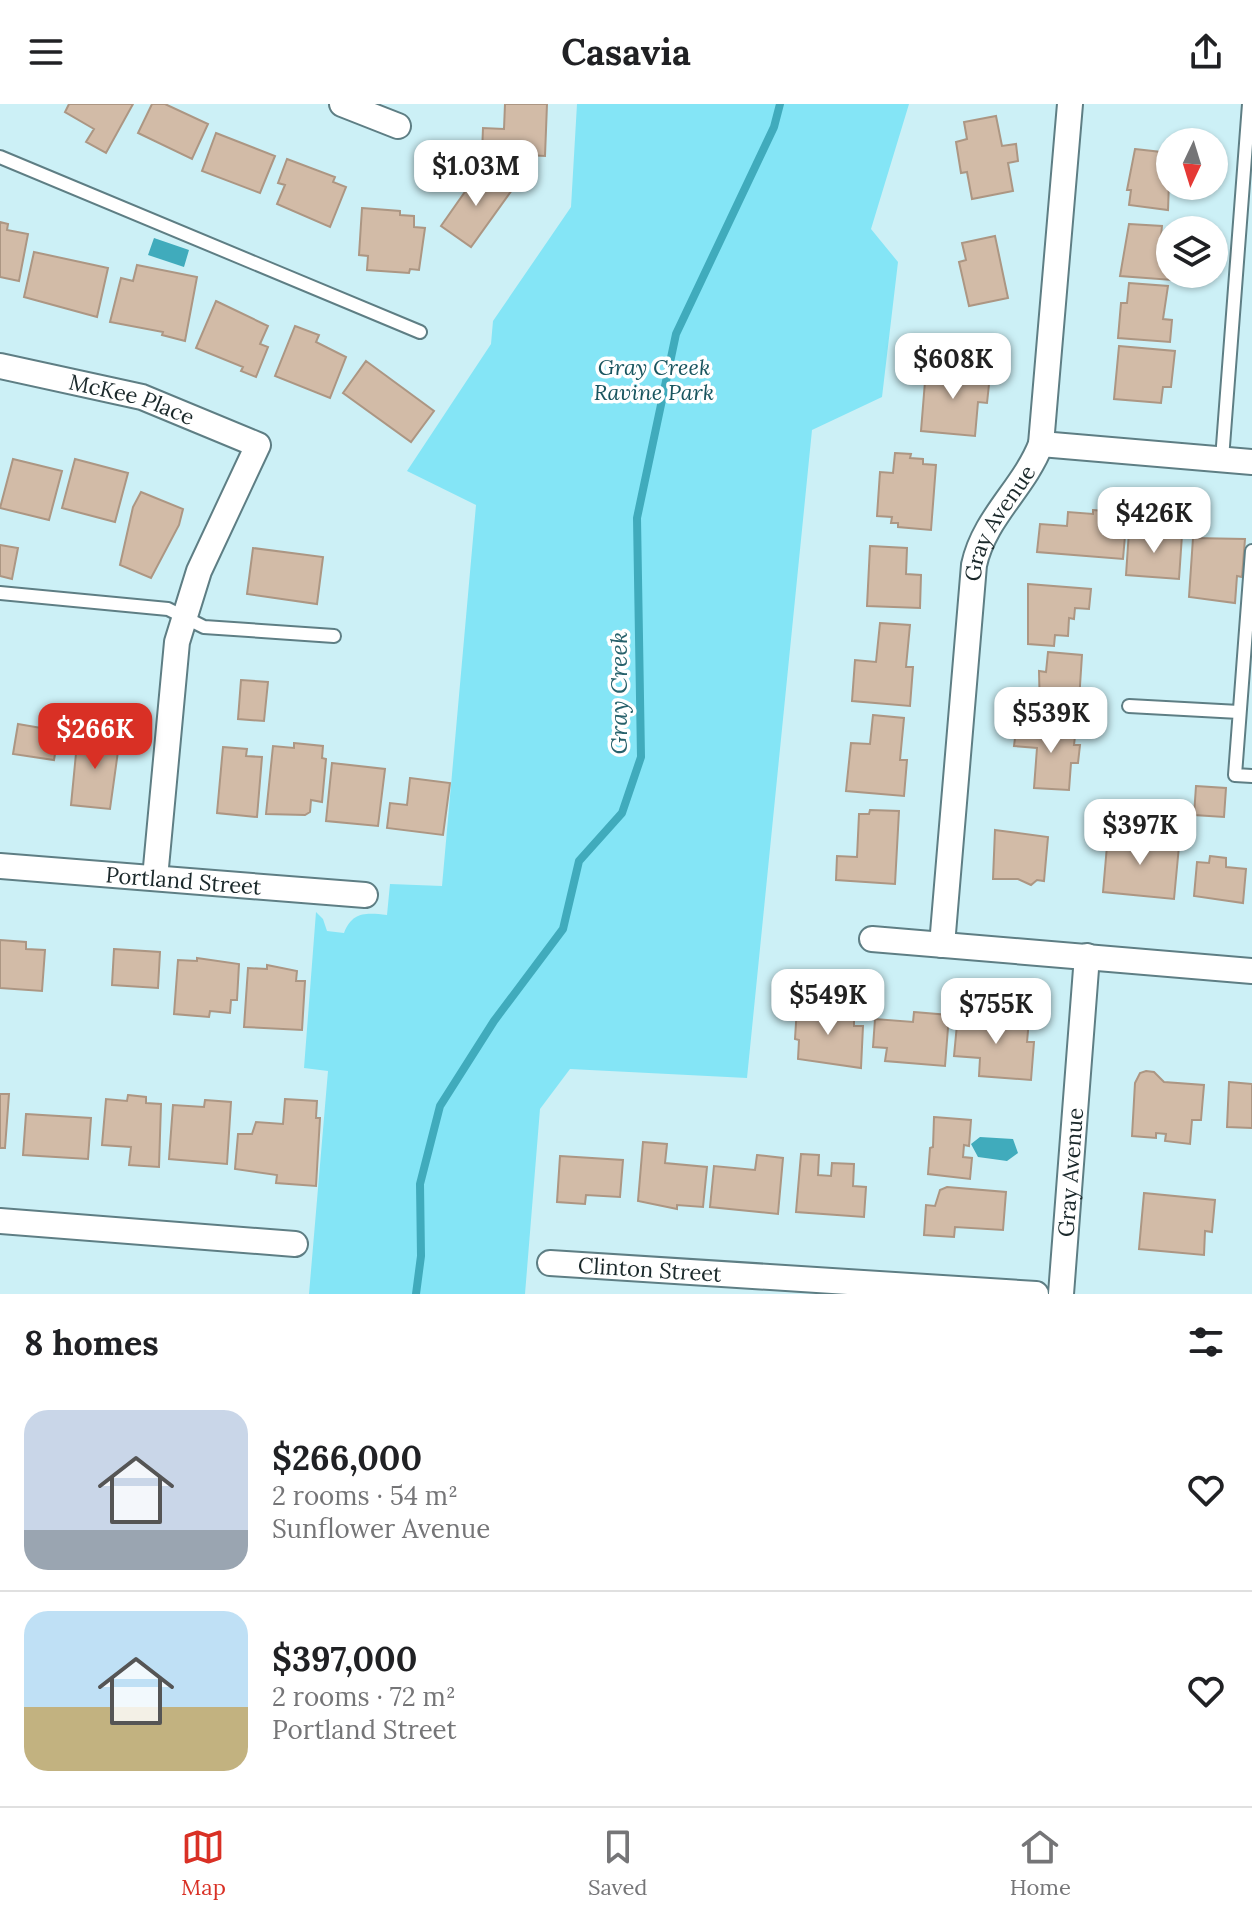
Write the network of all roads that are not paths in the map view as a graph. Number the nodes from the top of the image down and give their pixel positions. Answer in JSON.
{"nodes":[{"id":1,"x":342,"y":104,"type":"edge"},
{"id":2,"x":1070,"y":104,"type":"edge"},
{"id":3,"x":1249,"y":104,"type":"edge"},
{"id":4,"x":398,"y":126,"type":"dead end"},
{"id":5,"x":0,"y":157,"type":"edge"},
{"id":6,"x":420,"y":332,"type":"dead end"},
{"id":7,"x":0,"y":366,"type":"edge"},
{"id":8,"x":1041,"y":444,"type":"junction"},
{"id":9,"x":1222,"y":459,"type":"junction"},
{"id":10,"x":1252,"y":462,"type":"edge"},
{"id":11,"x":1252,"y":551,"type":"edge"},
{"id":12,"x":0,"y":593,"type":"edge"},
{"id":13,"x":183,"y":616,"type":"junction"},
{"id":14,"x":334,"y":636,"type":"dead end"},
{"id":15,"x":1129,"y":706,"type":"dead end"},
{"id":16,"x":1239,"y":712,"type":"junction"},
{"id":17,"x":1252,"y":776,"type":"edge"},
{"id":18,"x":0,"y":866,"type":"edge"},
{"id":19,"x":155,"y":878,"type":"junction"},
{"id":20,"x":365,"y":895,"type":"dead end"},
{"id":21,"x":872,"y":939,"type":"dead end"},
{"id":22,"x":942,"y":945,"type":"junction"},
{"id":23,"x":1087,"y":956,"type":"junction"},
{"id":24,"x":1252,"y":971,"type":"edge"},
{"id":25,"x":0,"y":1221,"type":"edge"},
{"id":26,"x":295,"y":1244,"type":"dead end"},
{"id":27,"x":550,"y":1263,"type":"dead end"},
{"id":28,"x":1036,"y":1294,"type":"edge"},
{"id":29,"x":1061,"y":1294,"type":"edge"}],
"edges":[{"from":1,"to":4,"type":"street"},
{"from":2,"to":8,"type":"street","name":"Gray Avenue"},
{"from":3,"to":9,"type":"lane"},
{"from":5,"to":6,"type":"lane"},
{"from":7,"to":13,"type":"street","name":"McKee Place"},
{"from":8,"to":9,"type":"street"},
{"from":8,"to":22,"type":"street","name":"Gray Avenue"},
{"from":9,"to":10,"type":"street"},
{"from":11,"to":16,"type":"lane"},
{"from":12,"to":13,"type":"lane"},
{"from":13,"to":14,"type":"lane"},
{"from":13,"to":19,"type":"street"},
{"from":15,"to":16,"type":"lane"},
{"from":16,"to":17,"type":"lane"},
{"from":18,"to":19,"type":"street","name":"Portland Street"},
{"from":19,"to":20,"type":"street","name":"Portland Street"},
{"from":21,"to":22,"type":"street"},
{"from":22,"to":23,"type":"street"},
{"from":23,"to":24,"type":"street"},
{"from":23,"to":29,"type":"street","name":"Gray Avenue"},
{"from":25,"to":26,"type":"street"},
{"from":27,"to":28,"type":"street","name":"Clinton Street"}]}
